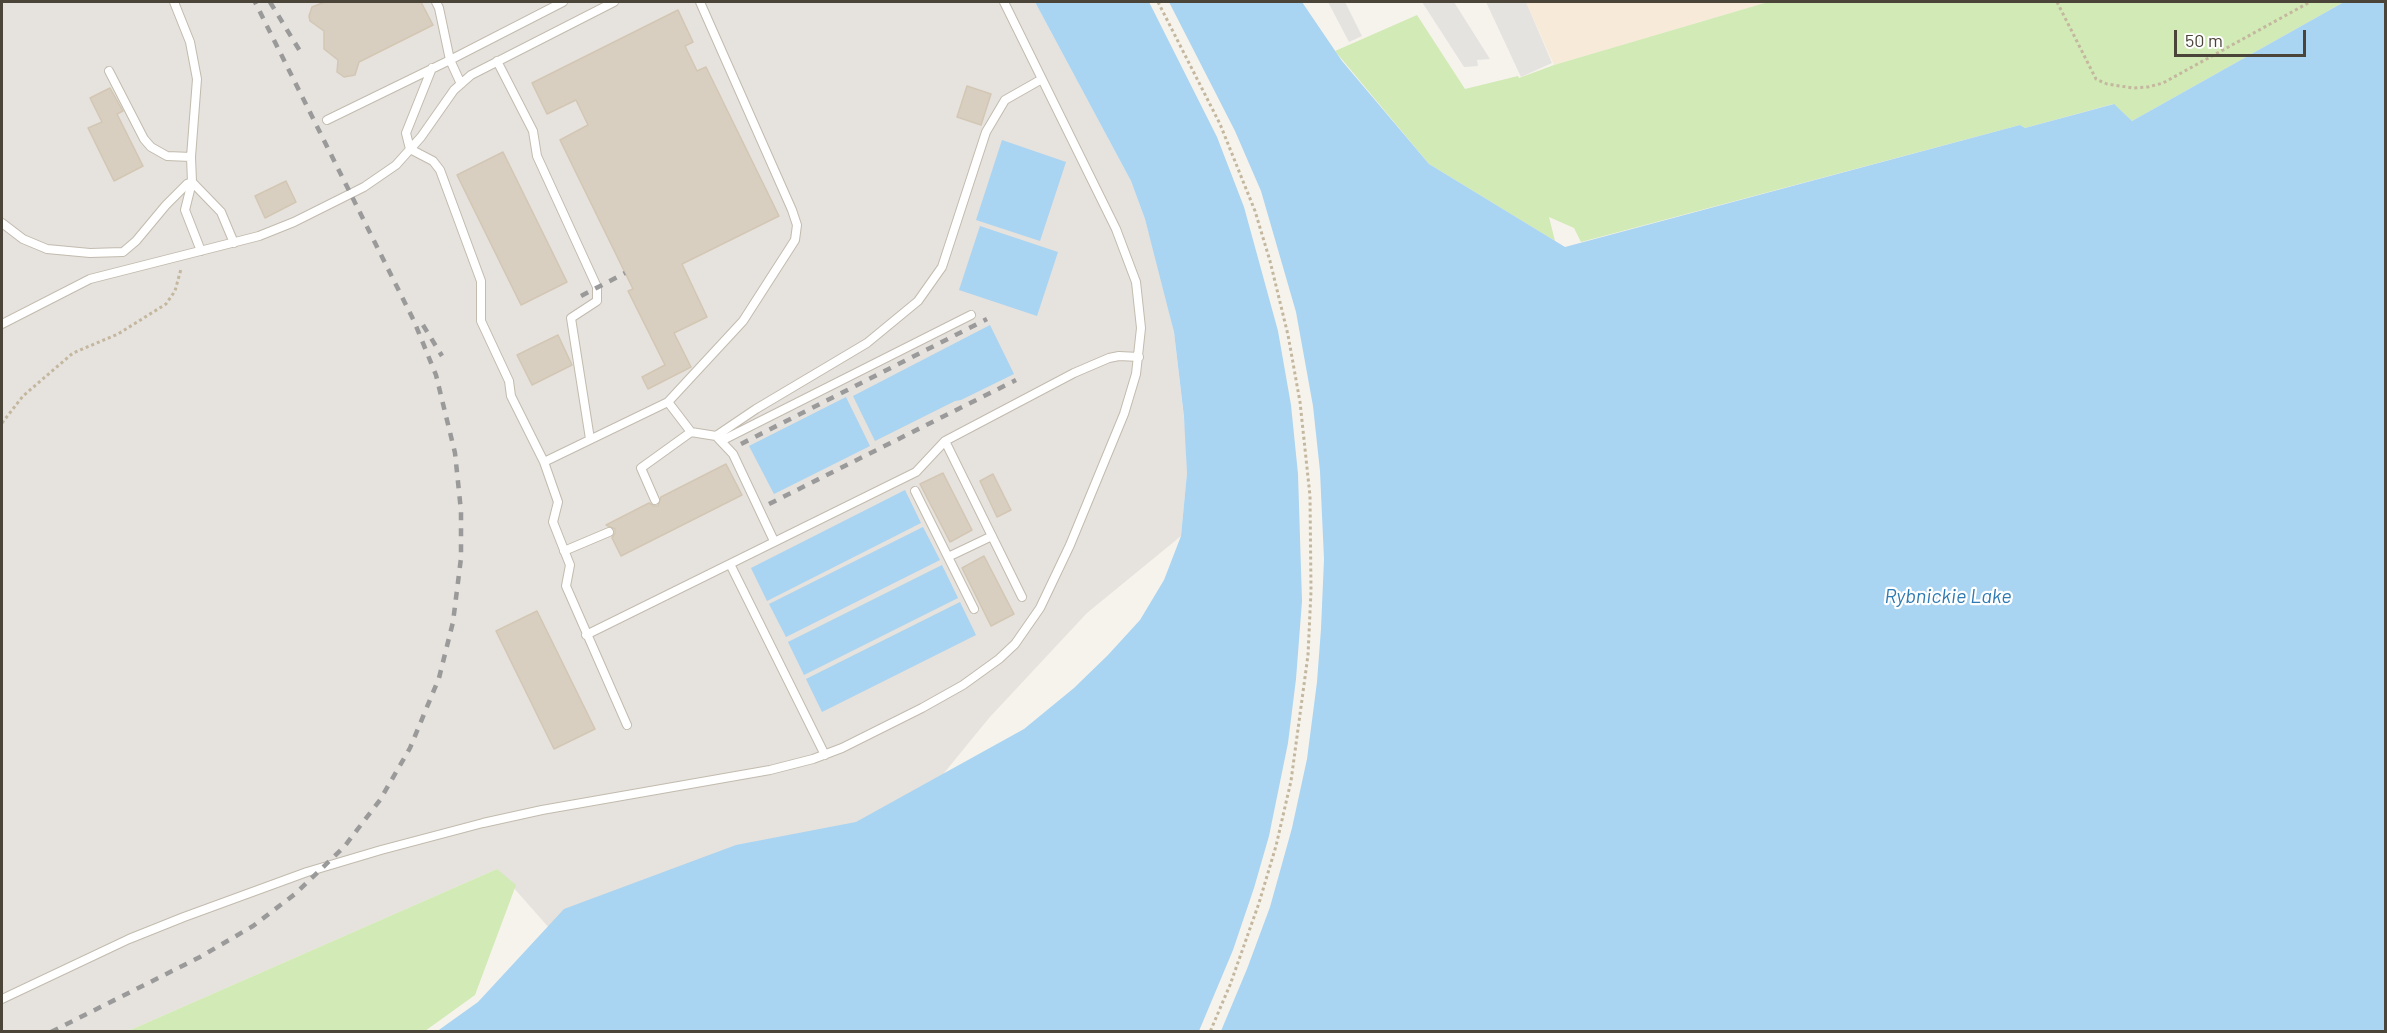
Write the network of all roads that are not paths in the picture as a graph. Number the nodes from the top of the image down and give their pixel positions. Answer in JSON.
{"nodes":[{"id":1,"x":174,"y":2,"type":"edge"},
{"id":2,"x":436,"y":2,"type":"edge"},
{"id":3,"x":563,"y":2,"type":"edge"},
{"id":4,"x":614,"y":2,"type":"edge"},
{"id":5,"x":700,"y":2,"type":"edge"},
{"id":6,"x":1004,"y":2,"type":"edge"},
{"id":7,"x":450,"y":60,"type":"junction"},
{"id":8,"x":497,"y":60,"type":"junction"},
{"id":9,"x":432,"y":68,"type":"junction"},
{"id":10,"x":109,"y":71,"type":"dead end"},
{"id":11,"x":1042,"y":79,"type":"junction"},
{"id":12,"x":460,"y":84,"type":"junction"},
{"id":13,"x":327,"y":120,"type":"dead end"},
{"id":14,"x":410,"y":149,"type":"junction"},
{"id":15,"x":191,"y":157,"type":"junction"},
{"id":16,"x":192,"y":183,"type":"junction"},
{"id":17,"x":2,"y":224,"type":"edge"},
{"id":18,"x":234,"y":243,"type":"junction"},
{"id":19,"x":201,"y":251,"type":"junction"},
{"id":20,"x":123,"y":252,"type":"junction"},
{"id":21,"x":125,"y":268,"type":"junction"},
{"id":22,"x":971,"y":315,"type":"dead end"},
{"id":23,"x":2,"y":324,"type":"edge"},
{"id":24,"x":1139,"y":357,"type":"junction"},
{"id":25,"x":668,"y":402,"type":"junction"},
{"id":26,"x":691,"y":432,"type":"junction"},
{"id":27,"x":719,"y":438,"type":"junction"},
{"id":28,"x":590,"y":440,"type":"junction"},
{"id":29,"x":945,"y":441,"type":"junction"},
{"id":30,"x":544,"y":462,"type":"junction"},
{"id":31,"x":915,"y":491,"type":"dead end"},
{"id":32,"x":655,"y":500,"type":"dead end"},
{"id":33,"x":609,"y":532,"type":"dead end"},
{"id":34,"x":992,"y":536,"type":"junction"},
{"id":35,"x":774,"y":541,"type":"junction"},
{"id":36,"x":564,"y":551,"type":"junction"},
{"id":37,"x":948,"y":557,"type":"junction"},
{"id":38,"x":730,"y":564,"type":"junction"},
{"id":39,"x":1022,"y":597,"type":"dead end"},
{"id":40,"x":974,"y":609,"type":"dead end"},
{"id":41,"x":586,"y":635,"type":"junction"},
{"id":42,"x":627,"y":725,"type":"dead end"},
{"id":43,"x":825,"y":755,"type":"junction"},
{"id":44,"x":2,"y":999,"type":"edge"}],
"edges":[{"from":1,"to":15,"type":"lane"},
{"from":2,"to":7,"type":"lane"},
{"from":3,"to":7,"type":"lane"},
{"from":4,"to":8,"type":"lane"},
{"from":5,"to":25,"type":"lane"},
{"from":6,"to":11,"type":"lane"},
{"from":7,"to":9,"type":"lane"},
{"from":7,"to":12,"type":"lane"},
{"from":8,"to":12,"type":"lane"},
{"from":8,"to":28,"type":"lane"},
{"from":9,"to":13,"type":"lane"},
{"from":9,"to":14,"type":"lane"},
{"from":10,"to":15,"type":"lane"},
{"from":11,"to":24,"type":"lane"},
{"from":11,"to":27,"type":"lane"},
{"from":12,"to":14,"type":"lane"},
{"from":14,"to":18,"type":"lane"},
{"from":14,"to":30,"type":"lane"},
{"from":15,"to":16,"type":"lane"},
{"from":16,"to":18,"type":"lane"},
{"from":16,"to":19,"type":"lane"},
{"from":16,"to":20,"type":"lane"},
{"from":17,"to":20,"type":"lane"},
{"from":18,"to":19,"type":"lane"},
{"from":19,"to":21,"type":"lane"},
{"from":20,"to":21,"type":"lane"},
{"from":21,"to":23,"type":"lane"},
{"from":22,"to":27,"type":"lane"},
{"from":24,"to":29,"type":"lane"},
{"from":24,"to":43,"type":"lane"},
{"from":25,"to":26,"type":"lane"},
{"from":25,"to":28,"type":"lane"},
{"from":26,"to":27,"type":"lane"},
{"from":26,"to":32,"type":"lane"},
{"from":27,"to":35,"type":"lane"},
{"from":28,"to":30,"type":"lane"},
{"from":29,"to":34,"type":"lane"},
{"from":29,"to":35,"type":"lane"},
{"from":30,"to":36,"type":"lane"},
{"from":31,"to":37,"type":"lane"},
{"from":33,"to":36,"type":"lane"},
{"from":34,"to":37,"type":"lane"},
{"from":34,"to":39,"type":"lane"},
{"from":35,"to":38,"type":"lane"},
{"from":36,"to":41,"type":"lane"},
{"from":37,"to":40,"type":"lane"},
{"from":38,"to":41,"type":"lane"},
{"from":38,"to":43,"type":"lane"},
{"from":41,"to":42,"type":"lane"},
{"from":43,"to":44,"type":"lane"}]}
